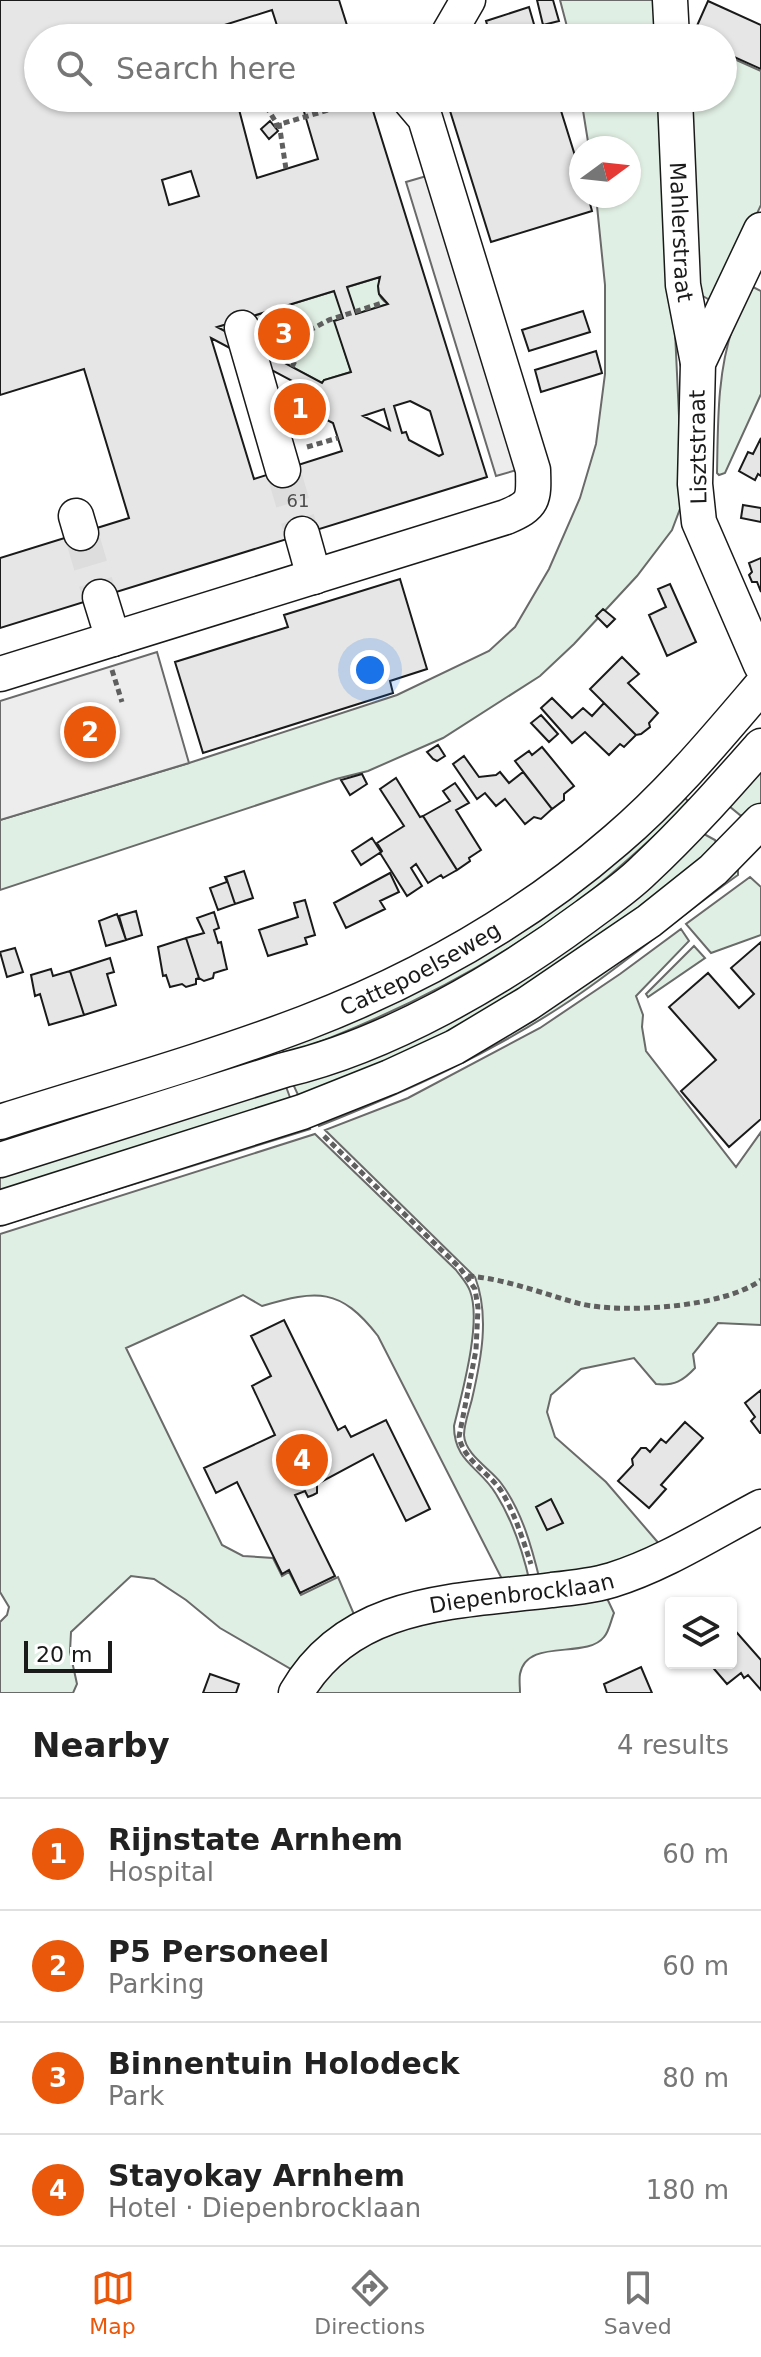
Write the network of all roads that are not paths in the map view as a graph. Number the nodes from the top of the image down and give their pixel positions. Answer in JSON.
{"nodes":[{"id":1,"x":468,"y":0,"type":"edge"},
{"id":2,"x":670,"y":0,"type":"edge"},
{"id":3,"x":454,"y":24,"type":"edge"},
{"id":4,"x":671,"y":24,"type":"edge"},
{"id":5,"x":420,"y":112,"type":"edge"},
{"id":6,"x":676,"y":112,"type":"edge"},
{"id":7,"x":761,"y":230,"type":"edge"},
{"id":8,"x":242,"y":328,"type":"dead end"},
{"id":9,"x":698,"y":363,"type":"junction"},
{"id":10,"x":283,"y":470,"type":"tunnel mouth"},
{"id":11,"x":302,"y":534,"type":"tunnel mouth"},
{"id":12,"x":314,"y":577,"type":"junction"},
{"id":13,"x":100,"y":597,"type":"tunnel mouth"},
{"id":14,"x":113,"y":639,"type":"junction"},
{"id":15,"x":761,"y":665,"type":"edge"},
{"id":16,"x":0,"y":674,"type":"edge"},
{"id":17,"x":761,"y":686,"type":"edge"},
{"id":18,"x":761,"y":746,"type":"edge"},
{"id":19,"x":705,"y":810,"type":"junction"},
{"id":20,"x":754,"y":839,"type":"edge"},
{"id":21,"x":0,"y":1122,"type":"edge"},
{"id":22,"x":0,"y":1160,"type":"edge"},
{"id":23,"x":0,"y":1208,"type":"edge"},
{"id":24,"x":761,"y":1507,"type":"edge"},
{"id":25,"x":296,"y":1693,"type":"edge"}],
"edges":[{"from":1,"to":3,"type":"street"},
{"from":2,"to":4,"type":"street"},
{"from":5,"to":12,"type":"street"},
{"from":6,"to":9,"type":"street","name":"Mahlerstraat"},
{"from":7,"to":9,"type":"street","name":"Lisztstraat"},
{"from":8,"to":10,"type":"street"},
{"from":9,"to":15,"type":"street","name":"Lisztstraat"},
{"from":11,"to":12,"type":"street"},
{"from":12,"to":14,"type":"street"},
{"from":13,"to":14,"type":"street"},
{"from":14,"to":16,"type":"street"},
{"from":17,"to":21,"type":"street","name":"Cattepoelseweg"},
{"from":18,"to":19,"type":"street","name":"Cattepoelseweg"},
{"from":19,"to":20,"type":"street"},
{"from":19,"to":22,"type":"street","name":"Cattepoelseweg"},
{"from":20,"to":23,"type":"street"},
{"from":24,"to":25,"type":"street","name":"Diepenbrocklaan"}]}
